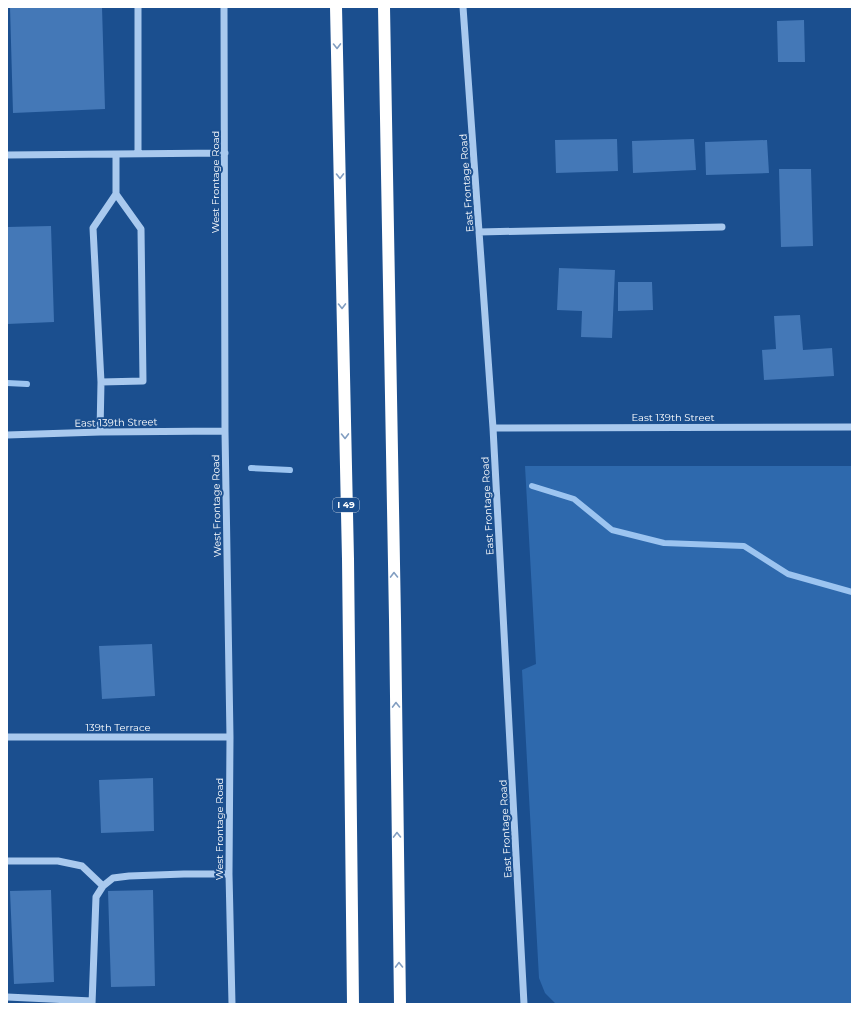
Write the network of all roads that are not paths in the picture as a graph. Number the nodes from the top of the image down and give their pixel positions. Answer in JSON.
{"nodes":[{"id":1,"x":138,"y":7,"type":"edge"},
{"id":2,"x":224,"y":7,"type":"edge"},
{"id":3,"x":336,"y":7,"type":"edge"},
{"id":4,"x":384,"y":7,"type":"edge"},
{"id":5,"x":463,"y":7,"type":"edge"},
{"id":6,"x":225,"y":153,"type":"junction"},
{"id":7,"x":116,"y":154,"type":"junction"},
{"id":8,"x":138,"y":154,"type":"junction"},
{"id":9,"x":7,"y":155,"type":"edge"},
{"id":10,"x":116,"y":194,"type":"junction"},
{"id":11,"x":722,"y":227,"type":"dead end"},
{"id":12,"x":479,"y":232,"type":"junction"},
{"id":13,"x":101,"y":382,"type":"junction"},
{"id":14,"x":852,"y":427,"type":"edge"},
{"id":15,"x":493,"y":428,"type":"junction"},
{"id":16,"x":225,"y":431,"type":"junction"},
{"id":17,"x":100,"y":432,"type":"junction"},
{"id":18,"x":7,"y":435,"type":"edge"},
{"id":19,"x":7,"y":737,"type":"edge"},
{"id":20,"x":230,"y":737,"type":"junction"},
{"id":21,"x":7,"y":861,"type":"edge"},
{"id":22,"x":229,"y":874,"type":"junction"},
{"id":23,"x":103,"y":886,"type":"junction"},
{"id":24,"x":7,"y":996,"type":"edge"},
{"id":25,"x":92,"y":1002,"type":"edge"},
{"id":26,"x":232,"y":1004,"type":"edge"},
{"id":27,"x":353,"y":1004,"type":"edge"},
{"id":28,"x":400,"y":1004,"type":"edge"},
{"id":29,"x":524,"y":1004,"type":"edge"}],
"edges":[{"from":1,"to":8,"type":"street"},
{"from":2,"to":6,"type":"street","name":"West Frontage Road"},
{"from":3,"to":27,"type":"highway","number":"I 49","one_way":true},
{"from":28,"to":4,"type":"highway","one_way":true},
{"from":5,"to":12,"type":"street","name":"East Frontage Road"},
{"from":6,"to":8,"type":"street"},
{"from":6,"to":16,"type":"street","name":"West Frontage Road"},
{"from":7,"to":8,"type":"street"},
{"from":7,"to":9,"type":"street"},
{"from":7,"to":10,"type":"street"},
{"from":10,"to":13,"type":"street"},
{"from":10,"to":13,"type":"street"},
{"from":11,"to":12,"type":"street"},
{"from":12,"to":15,"type":"street","name":"East Frontage Road"},
{"from":13,"to":17,"type":"street"},
{"from":14,"to":15,"type":"street","name":"East 139th Street"},
{"from":15,"to":29,"type":"street","name":"East Frontage Road"},
{"from":16,"to":17,"type":"street","name":"East 139th Street"},
{"from":16,"to":20,"type":"street","name":"West Frontage Road"},
{"from":17,"to":18,"type":"street","name":"East 139th Street"},
{"from":19,"to":20,"type":"street","name":"139th Terrace"},
{"from":20,"to":22,"type":"street","name":"West Frontage Road"},
{"from":21,"to":23,"type":"street"},
{"from":22,"to":23,"type":"street"},
{"from":22,"to":26,"type":"street","name":"West Frontage Road"},
{"from":23,"to":25,"type":"street"},
{"from":24,"to":25,"type":"street"}]}
